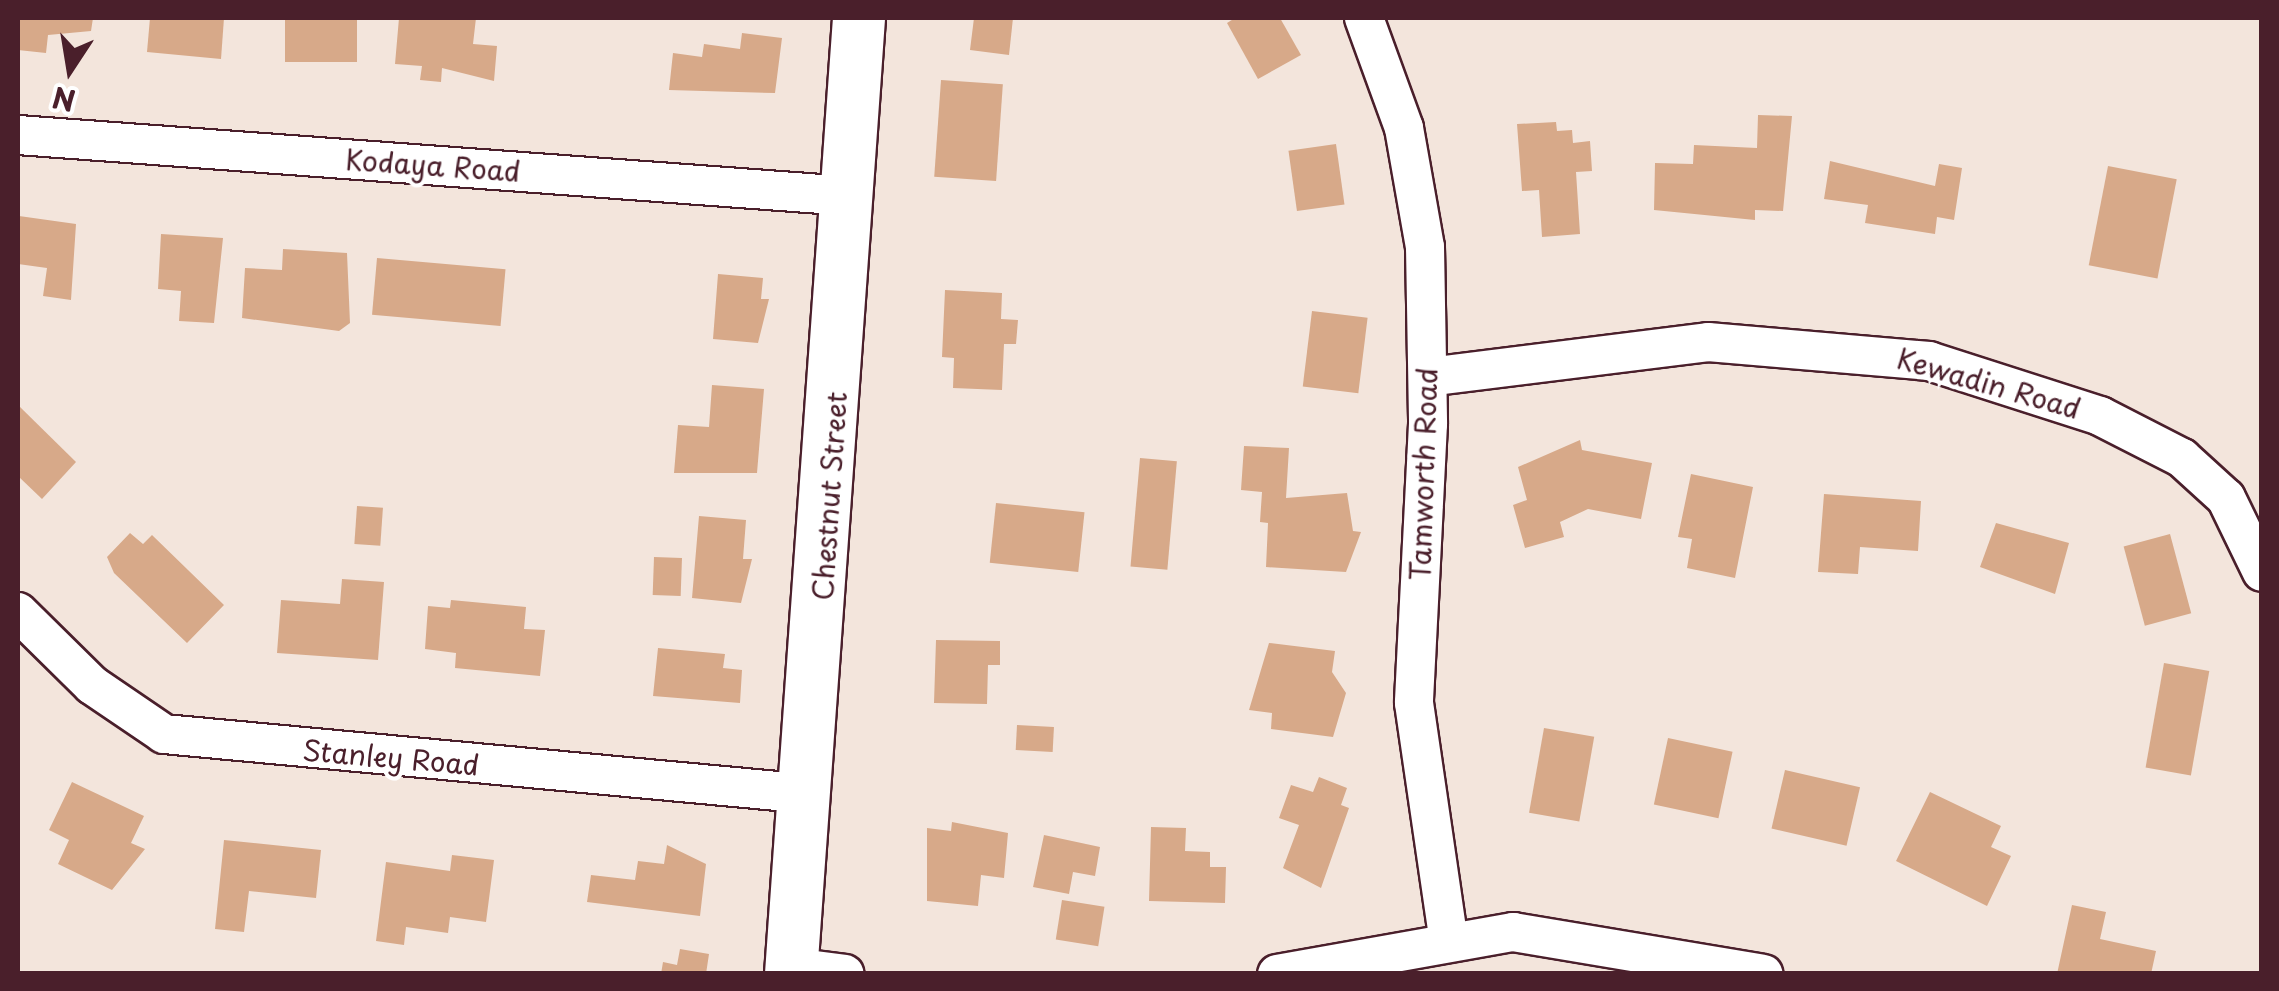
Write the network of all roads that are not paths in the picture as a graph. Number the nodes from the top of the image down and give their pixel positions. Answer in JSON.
{"nodes":[{"id":1,"x":858,"y":18,"type":"edge"},
{"id":2,"x":1364,"y":18,"type":"edge"},
{"id":3,"x":18,"y":135,"type":"edge"},
{"id":4,"x":848,"y":196,"type":"junction"},
{"id":5,"x":1428,"y":378,"type":"junction"},
{"id":6,"x":2262,"y":572,"type":"edge"},
{"id":7,"x":18,"y":612,"type":"edge"},
{"id":8,"x":809,"y":794,"type":"junction"},
{"id":9,"x":1448,"y":937,"type":"junction"},
{"id":10,"x":792,"y":970,"type":"edge"},
{"id":11,"x":845,"y":974,"type":"edge"},
{"id":12,"x":1277,"y":974,"type":"edge"},
{"id":13,"x":1763,"y":974,"type":"edge"}],
"edges":[{"from":1,"to":4,"type":"main road","name":"Chestnut Street"},
{"from":2,"to":5,"type":"street","name":"Tamworth Road"},
{"from":3,"to":4,"type":"street","name":"Kodaya Road"},
{"from":4,"to":8,"type":"main road","name":"Chestnut Street"},
{"from":5,"to":6,"type":"street","name":"Kewadin Road"},
{"from":5,"to":9,"type":"street","name":"Tamworth Road"},
{"from":7,"to":8,"type":"street","name":"Stanley Road"},
{"from":8,"to":10,"type":"main road","name":"Chestnut Street"},
{"from":9,"to":12,"type":"street"},
{"from":9,"to":13,"type":"street"},
{"from":10,"to":11,"type":"street"}]}
